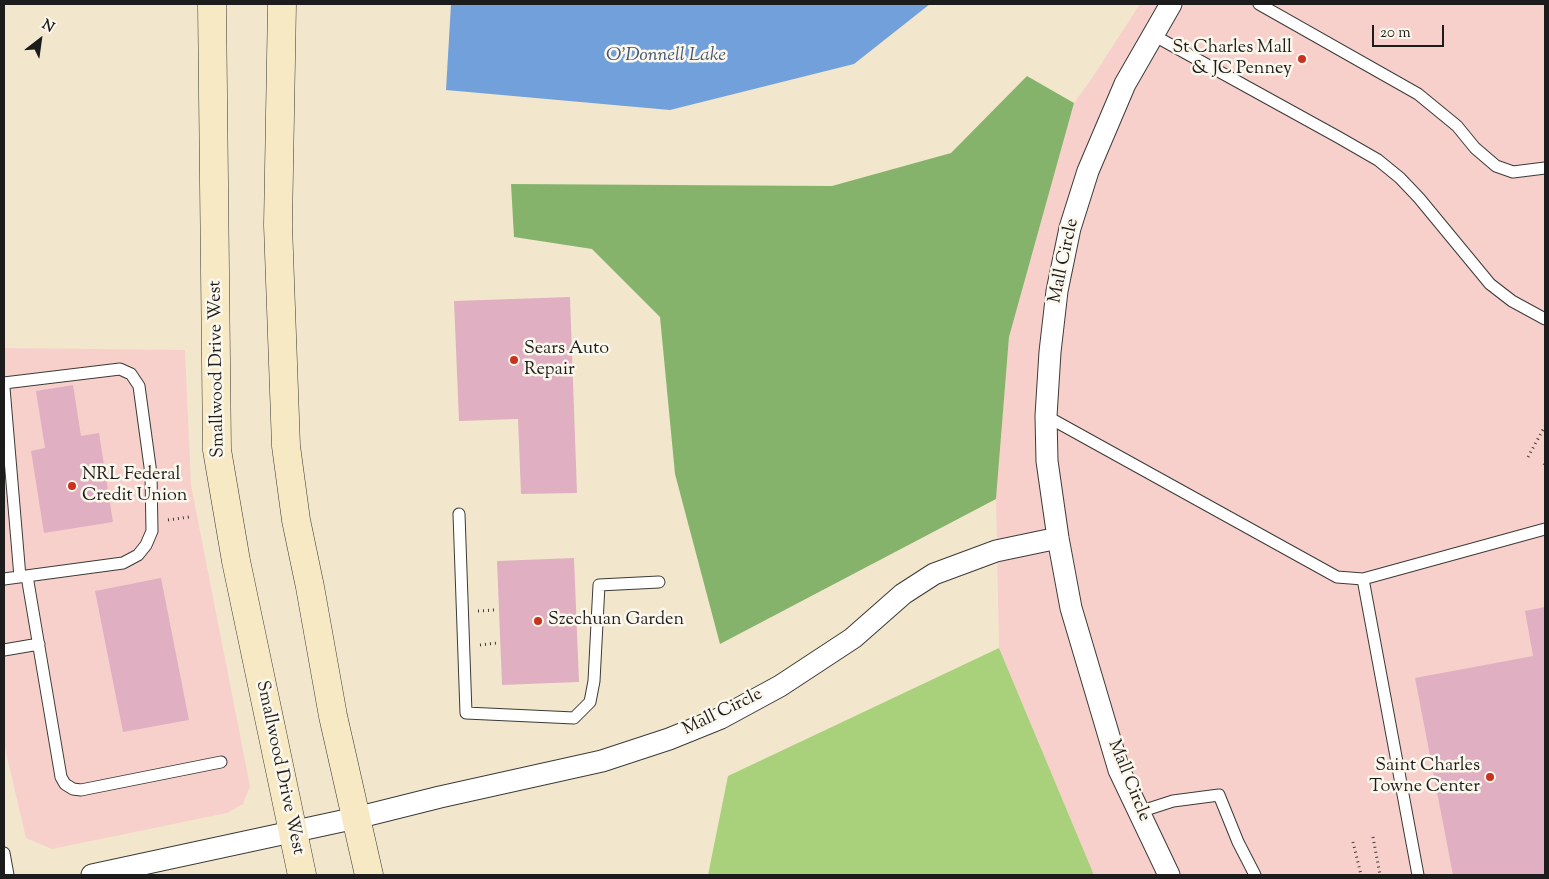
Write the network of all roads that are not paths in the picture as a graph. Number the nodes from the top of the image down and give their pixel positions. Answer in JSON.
{"nodes":[{"id":1,"x":212,"y":4,"type":"edge"},
{"id":2,"x":282,"y":4,"type":"edge"},
{"id":3,"x":1171,"y":4,"type":"edge"},
{"id":4,"x":1258,"y":4,"type":"edge"},
{"id":5,"x":1153,"y":35,"type":"junction"},
{"id":6,"x":1545,"y":168,"type":"edge"},
{"id":7,"x":1545,"y":319,"type":"edge"},
{"id":8,"x":4,"y":383,"type":"edge"},
{"id":9,"x":4,"y":388,"type":"edge"},
{"id":10,"x":1046,"y":416,"type":"junction"},
{"id":11,"x":459,"y":514,"type":"dead end"},
{"id":12,"x":1545,"y":529,"type":"edge"},
{"id":13,"x":1058,"y":538,"type":"junction"},
{"id":14,"x":24,"y":577,"type":"junction"},
{"id":15,"x":1362,"y":578,"type":"junction"},
{"id":16,"x":4,"y":579,"type":"edge"},
{"id":17,"x":659,"y":582,"type":"dead end"},
{"id":18,"x":39,"y":644,"type":"junction"},
{"id":19,"x":4,"y":650,"type":"edge"},
{"id":20,"x":221,"y":762,"type":"dead end"},
{"id":21,"x":1139,"y":812,"type":"junction"},
{"id":22,"x":356,"y":818,"type":"junction"},
{"id":23,"x":292,"y":832,"type":"junction"},
{"id":24,"x":4,"y":853,"type":"edge"},
{"id":25,"x":8,"y":875,"type":"edge"},
{"id":26,"x":92,"y":875,"type":"edge"},
{"id":27,"x":302,"y":875,"type":"edge"},
{"id":28,"x":369,"y":875,"type":"edge"},
{"id":29,"x":1169,"y":875,"type":"edge"},
{"id":30,"x":1255,"y":875,"type":"edge"},
{"id":31,"x":1418,"y":875,"type":"edge"}],
"edges":[{"from":1,"to":23,"type":"main road","name":"Smallwood Drive West"},
{"from":2,"to":22,"type":"main road"},
{"from":3,"to":5,"type":"street","name":"Mall Circle"},
{"from":4,"to":6,"type":"lane"},
{"from":5,"to":7,"type":"lane"},
{"from":5,"to":10,"type":"street","name":"Mall Circle"},
{"from":8,"to":14,"type":"lane"},
{"from":9,"to":14,"type":"lane"},
{"from":10,"to":13,"type":"street","name":"Mall Circle"},
{"from":10,"to":15,"type":"lane"},
{"from":11,"to":17,"type":"lane"},
{"from":12,"to":15,"type":"lane"},
{"from":13,"to":21,"type":"street","name":"Mall Circle"},
{"from":13,"to":22,"type":"street","name":"Mall Circle"},
{"from":14,"to":16,"type":"lane"},
{"from":14,"to":18,"type":"lane"},
{"from":15,"to":31,"type":"lane"},
{"from":18,"to":19,"type":"lane"},
{"from":18,"to":20,"type":"lane"},
{"from":21,"to":29,"type":"street","name":"Mall Circle"},
{"from":21,"to":30,"type":"lane"},
{"from":22,"to":23,"type":"street","name":"Mall Circle"},
{"from":22,"to":28,"type":"main road"},
{"from":23,"to":26,"type":"street","name":"Mall Circle"},
{"from":23,"to":27,"type":"main road","name":"Smallwood Drive West"},
{"from":24,"to":25,"type":"lane"}]}
